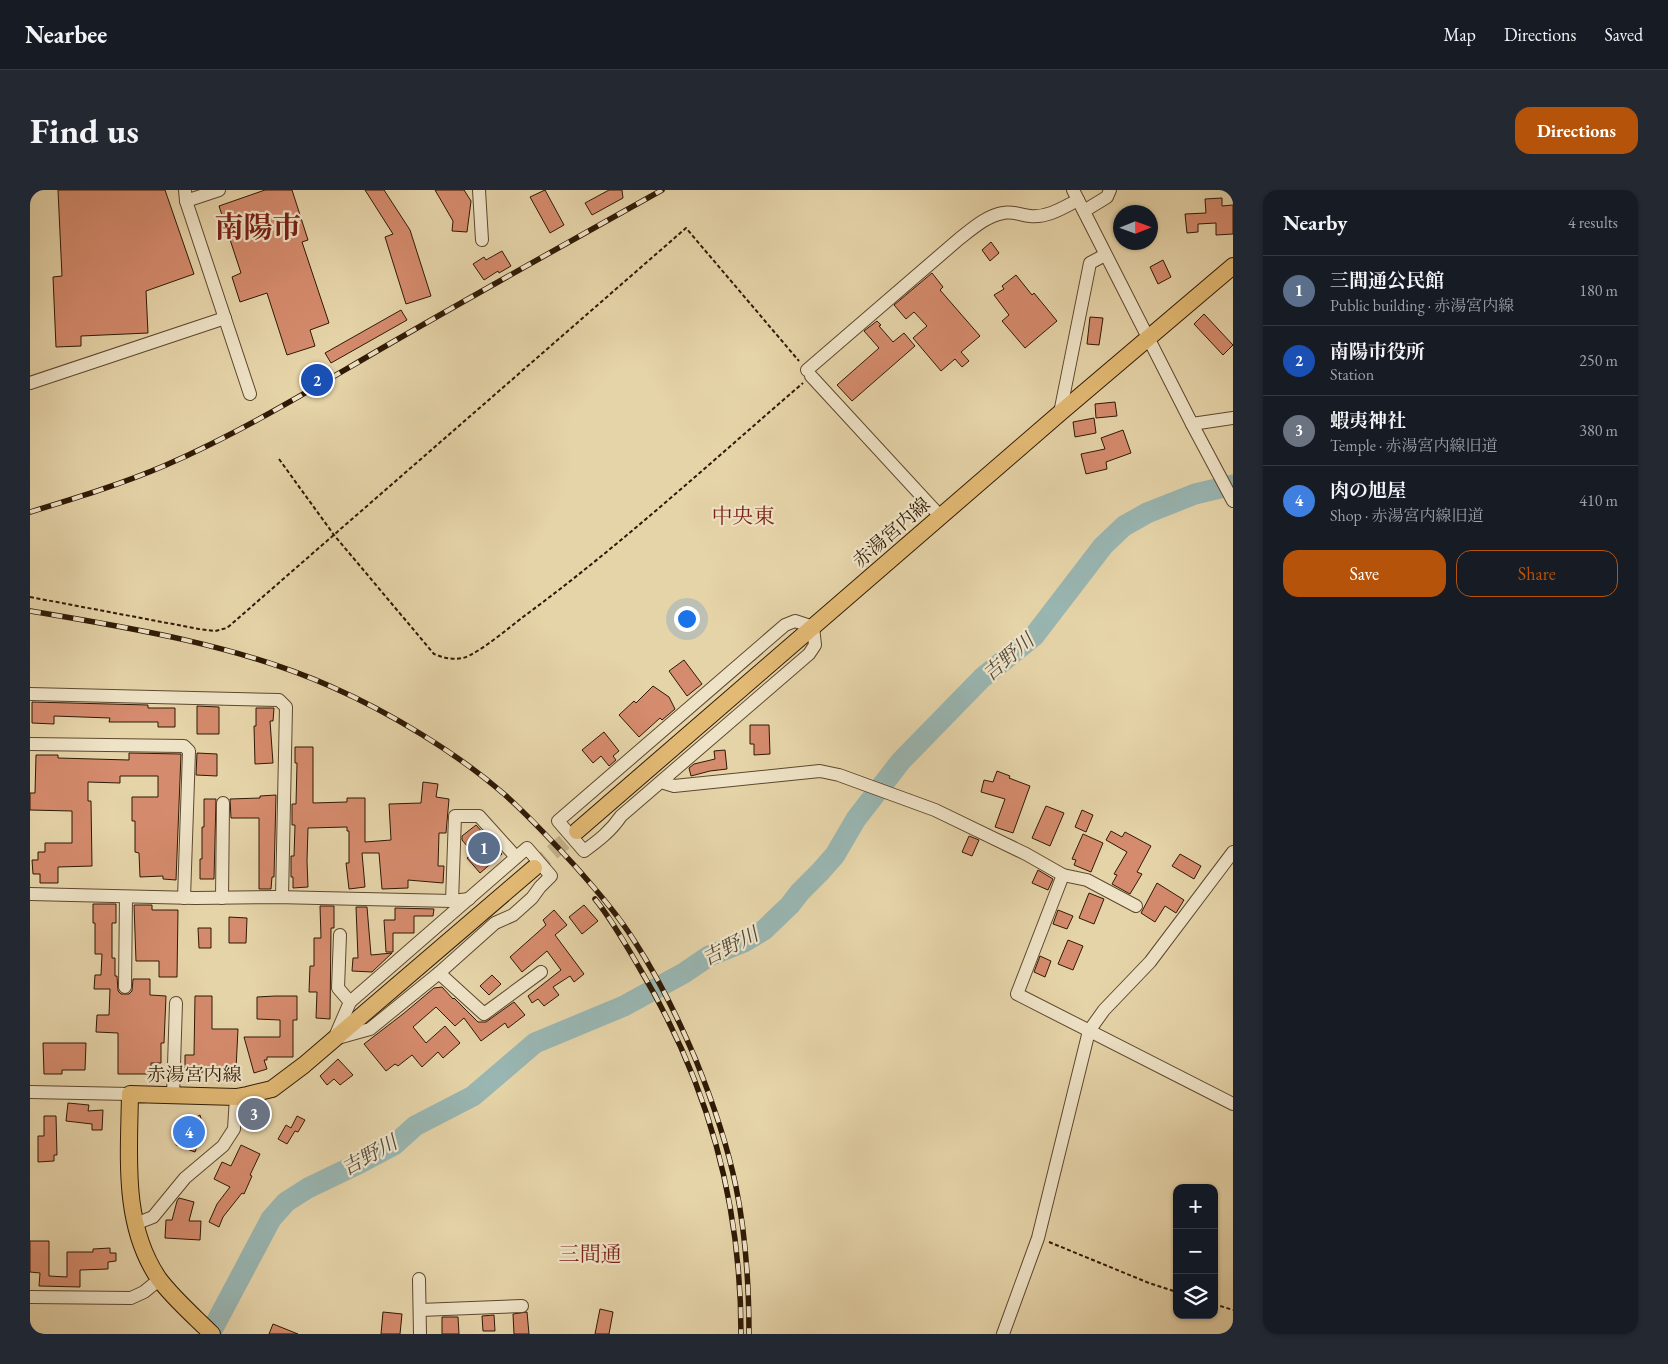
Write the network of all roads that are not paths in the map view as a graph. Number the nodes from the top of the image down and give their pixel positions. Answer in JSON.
{"nodes":[{"id":1,"x":219,"y":190,"type":"edge"},
{"id":2,"x":480,"y":190,"type":"edge"},
{"id":3,"x":1110,"y":190,"type":"edge"},
{"id":4,"x":186,"y":195,"type":"edge"},
{"id":5,"x":1079,"y":200,"type":"edge"},
{"id":6,"x":482,"y":240,"type":"dead end"},
{"id":7,"x":1106,"y":255,"type":"junction"},
{"id":8,"x":1233,"y":266,"type":"edge"},
{"id":9,"x":225,"y":318,"type":"junction"},
{"id":10,"x":1149,"y":338,"type":"junction"},
{"id":11,"x":30,"y":383,"type":"edge"},
{"id":12,"x":250,"y":394,"type":"dead end"},
{"id":13,"x":1060,"y":413,"type":"junction"},
{"id":14,"x":1233,"y":418,"type":"edge"},
{"id":15,"x":1192,"y":424,"type":"junction"},
{"id":16,"x":1233,"y":502,"type":"edge"},
{"id":17,"x":940,"y":516,"type":"junction"},
{"id":18,"x":813,"y":627,"type":"junction"},
{"id":19,"x":30,"y":694,"type":"edge"},
{"id":20,"x":30,"y":744,"type":"edge"},
{"id":21,"x":661,"y":782,"type":"junction"},
{"id":22,"x":223,"y":803,"type":"dead end"},
{"id":23,"x":577,"y":831,"type":"tunnel mouth"},
{"id":24,"x":1233,"y":852,"type":"edge"},
{"id":25,"x":516,"y":857,"type":"junction"},
{"id":26,"x":534,"y":868,"type":"tunnel mouth"},
{"id":27,"x":1063,"y":875,"type":"junction"},
{"id":28,"x":30,"y":894,"type":"edge"},
{"id":29,"x":126,"y":897,"type":"junction"},
{"id":30,"x":282,"y":897,"type":"junction"},
{"id":31,"x":184,"y":898,"type":"junction"},
{"id":32,"x":222,"y":898,"type":"junction"},
{"id":33,"x":469,"y":899,"type":"junction"},
{"id":34,"x":452,"y":901,"type":"junction"},
{"id":35,"x":1136,"y":906,"type":"dead end"},
{"id":36,"x":340,"y":935,"type":"dead end"},
{"id":37,"x":541,"y":972,"type":"dead end"},
{"id":38,"x":439,"y":973,"type":"junction"},
{"id":39,"x":125,"y":987,"type":"dead end"},
{"id":40,"x":350,"y":1002,"type":"junction"},
{"id":41,"x":176,"y":1003,"type":"dead end"},
{"id":42,"x":1090,"y":1031,"type":"junction"},
{"id":43,"x":334,"y":1039,"type":"junction"},
{"id":44,"x":30,"y":1092,"type":"edge"},
{"id":45,"x":130,"y":1094,"type":"junction"},
{"id":46,"x":173,"y":1096,"type":"junction"},
{"id":47,"x":236,"y":1097,"type":"junction"},
{"id":48,"x":1233,"y":1104,"type":"edge"},
{"id":49,"x":135,"y":1224,"type":"junction"},
{"id":50,"x":160,"y":1279,"type":"junction"},
{"id":51,"x":419,"y":1279,"type":"dead end"},
{"id":52,"x":30,"y":1297,"type":"edge"},
{"id":53,"x":522,"y":1306,"type":"dead end"},
{"id":54,"x":420,"y":1310,"type":"junction"},
{"id":55,"x":212,"y":1334,"type":"edge"},
{"id":56,"x":420,"y":1334,"type":"edge"},
{"id":57,"x":1003,"y":1334,"type":"edge"}],
"edges":[{"from":1,"to":4,"type":"street"},
{"from":2,"to":6,"type":"street"},
{"from":3,"to":5,"type":"street"},
{"from":4,"to":9,"type":"street"},
{"from":5,"to":7,"type":"street"},
{"from":5,"to":17,"type":"street"},
{"from":7,"to":10,"type":"street"},
{"from":7,"to":13,"type":"street"},
{"from":8,"to":10,"type":"main road","name":"赤湯宮内線"},
{"from":9,"to":11,"type":"street"},
{"from":9,"to":12,"type":"street"},
{"from":10,"to":13,"type":"main road","name":"赤湯宮内線"},
{"from":10,"to":15,"type":"street"},
{"from":13,"to":17,"type":"main road","name":"赤湯宮内線"},
{"from":14,"to":15,"type":"street"},
{"from":15,"to":16,"type":"street"},
{"from":17,"to":18,"type":"main road","name":"赤湯宮内線"},
{"from":18,"to":21,"type":"street"},
{"from":18,"to":21,"type":"street"},
{"from":18,"to":23,"type":"main road","name":"赤湯宮内線"},
{"from":19,"to":30,"type":"street"},
{"from":20,"to":31,"type":"street"},
{"from":21,"to":27,"type":"street"},
{"from":22,"to":32,"type":"street"},
{"from":24,"to":42,"type":"street"},
{"from":25,"to":33,"type":"street"},
{"from":25,"to":34,"type":"street"},
{"from":25,"to":38,"type":"street"},
{"from":26,"to":43,"type":"main road","name":"赤湯宮内線"},
{"from":27,"to":35,"type":"street"},
{"from":27,"to":42,"type":"street"},
{"from":28,"to":29,"type":"street"},
{"from":29,"to":31,"type":"street"},
{"from":29,"to":39,"type":"street"},
{"from":30,"to":32,"type":"street"},
{"from":30,"to":34,"type":"street"},
{"from":31,"to":32,"type":"street"},
{"from":33,"to":34,"type":"street"},
{"from":33,"to":40,"type":"street"},
{"from":36,"to":40,"type":"street"},
{"from":37,"to":38,"type":"street"},
{"from":38,"to":43,"type":"street"},
{"from":40,"to":43,"type":"street"},
{"from":41,"to":46,"type":"street"},
{"from":42,"to":48,"type":"street"},
{"from":42,"to":57,"type":"street"},
{"from":43,"to":47,"type":"main road","name":"赤湯宮内線"},
{"from":44,"to":45,"type":"street"},
{"from":45,"to":46,"type":"main road","name":"赤湯宮内線"},
{"from":45,"to":49,"type":"main road","name":"赤湯宮内線"},
{"from":46,"to":47,"type":"main road","name":"赤湯宮内線"},
{"from":47,"to":49,"type":"street"},
{"from":49,"to":50,"type":"main road","name":"赤湯宮内線"},
{"from":50,"to":52,"type":"street"},
{"from":50,"to":55,"type":"main road","name":"赤湯宮内線"},
{"from":51,"to":54,"type":"street"},
{"from":53,"to":54,"type":"street"},
{"from":54,"to":56,"type":"street"}]}
